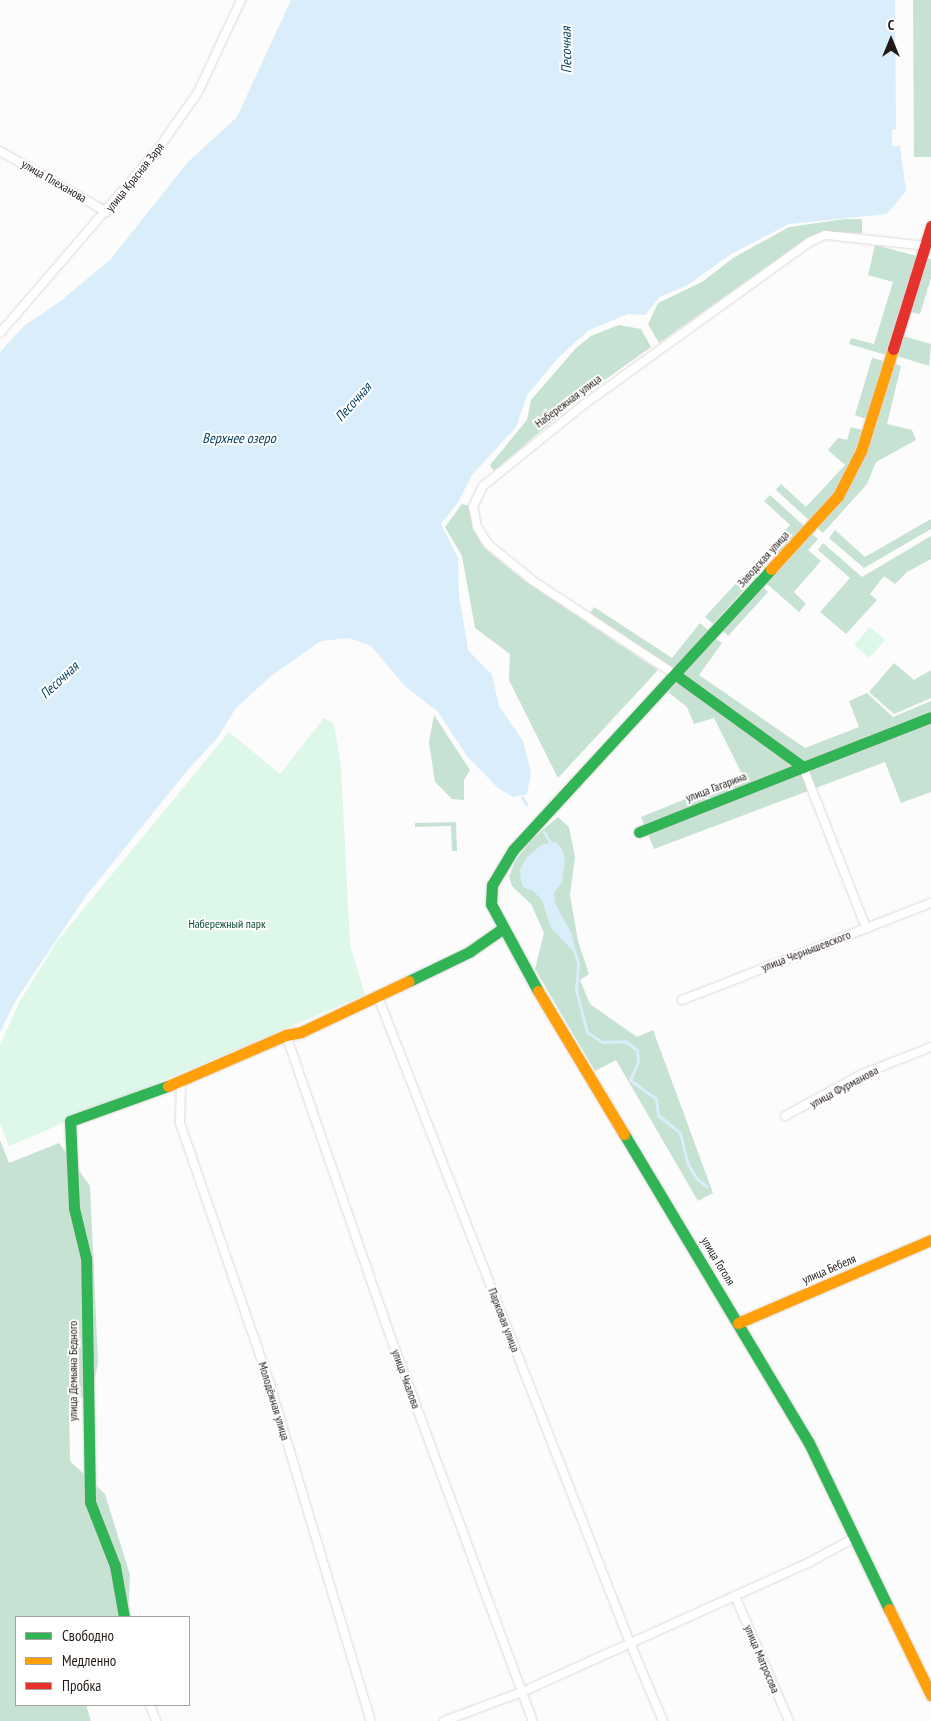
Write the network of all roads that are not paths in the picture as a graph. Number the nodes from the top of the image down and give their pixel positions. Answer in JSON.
{"nodes":[{"id":1,"x":241,"y":0,"type":"edge"},
{"id":2,"x":0,"y":152,"type":"edge"},
{"id":3,"x":107,"y":212,"type":"junction"},
{"id":4,"x":931,"y":226,"type":"edge"},
{"id":5,"x":929,"y":246,"type":"edge"},
{"id":6,"x":0,"y":333,"type":"edge"},
{"id":7,"x":676,"y":675,"type":"junction"},
{"id":8,"x":931,"y":717,"type":"edge"},
{"id":9,"x":803,"y":768,"type":"junction"},
{"id":10,"x":639,"y":832,"type":"dead end"},
{"id":11,"x":514,"y":850,"type":"joint"},
{"id":12,"x":931,"y":903,"type":"edge"},
{"id":13,"x":866,"y":928,"type":"junction"},
{"id":14,"x":502,"y":929,"type":"junction"},
{"id":15,"x":378,"y":997,"type":"junction"},
{"id":16,"x":682,"y":1000,"type":"dead end"},
{"id":17,"x":286,"y":1035,"type":"junction"},
{"id":18,"x":931,"y":1047,"type":"edge"},
{"id":19,"x":182,"y":1082,"type":"junction"},
{"id":20,"x":785,"y":1116,"type":"dead end"},
{"id":21,"x":930,"y":1242,"type":"edge"},
{"id":22,"x":738,"y":1323,"type":"junction"},
{"id":23,"x":854,"y":1538,"type":"junction"},
{"id":24,"x":735,"y":1596,"type":"junction"},
{"id":25,"x":124,"y":1616,"type":"edge"},
{"id":26,"x":630,"y":1643,"type":"junction"},
{"id":27,"x":522,"y":1692,"type":"junction"},
{"id":28,"x":931,"y":1695,"type":"edge"},
{"id":29,"x":150,"y":1706,"type":"edge"},
{"id":30,"x":156,"y":1721,"type":"edge"},
{"id":31,"x":371,"y":1721,"type":"edge"},
{"id":32,"x":444,"y":1721,"type":"edge"},
{"id":33,"x":533,"y":1721,"type":"edge"},
{"id":34,"x":663,"y":1721,"type":"edge"},
{"id":35,"x":789,"y":1721,"type":"edge"}],
"edges":[{"from":1,"to":3,"type":"street","name":"улица Красная Заря"},
{"from":2,"to":3,"type":"street","name":"улица Плеханова"},
{"from":3,"to":6,"type":"street","name":"улица Красная Заря"},
{"from":4,"to":5,"type":"main road","name":"Заводская улица"},
{"from":5,"to":7,"type":"main road","name":"Заводская улица"},
{"from":5,"to":7,"type":"street","name":"Набережная улица"},
{"from":7,"to":9,"type":"main road"},
{"from":7,"to":11,"type":"main road","name":"Заводская улица"},
{"from":8,"to":9,"type":"main road","name":"улица Гагарина"},
{"from":9,"to":10,"type":"main road","name":"улица Гагарина"},
{"from":9,"to":13,"type":"street"},
{"from":11,"to":14,"type":"main road","name":"улица Гоголя"},
{"from":12,"to":13,"type":"street","name":"улица Чернышевского"},
{"from":13,"to":16,"type":"street","name":"улица Чернышевского"},
{"from":14,"to":15,"type":"main road"},
{"from":14,"to":22,"type":"main road","name":"улица Гоголя"},
{"from":15,"to":17,"type":"main road"},
{"from":15,"to":26,"type":"street","name":"Парковая улица"},
{"from":17,"to":19,"type":"main road"},
{"from":17,"to":27,"type":"street","name":"улица Чкалова"},
{"from":18,"to":20,"type":"street","name":"улица Фурманова"},
{"from":19,"to":25,"type":"main road","name":"улица Демьяна Бедного"},
{"from":19,"to":31,"type":"street","name":"Молодёжная улица"},
{"from":21,"to":22,"type":"main road","name":"улица Бебеля"},
{"from":22,"to":23,"type":"main road","name":"улица Гоголя"},
{"from":23,"to":24,"type":"street"},
{"from":23,"to":28,"type":"main road","name":"улица Гоголя"},
{"from":24,"to":26,"type":"street"},
{"from":24,"to":35,"type":"street","name":"улица Матросова"},
{"from":26,"to":27,"type":"street"},
{"from":26,"to":34,"type":"street","name":"Парковая улица"},
{"from":27,"to":32,"type":"street"},
{"from":27,"to":33,"type":"street","name":"улица Чкалова"},
{"from":29,"to":30,"type":"street"}]}
